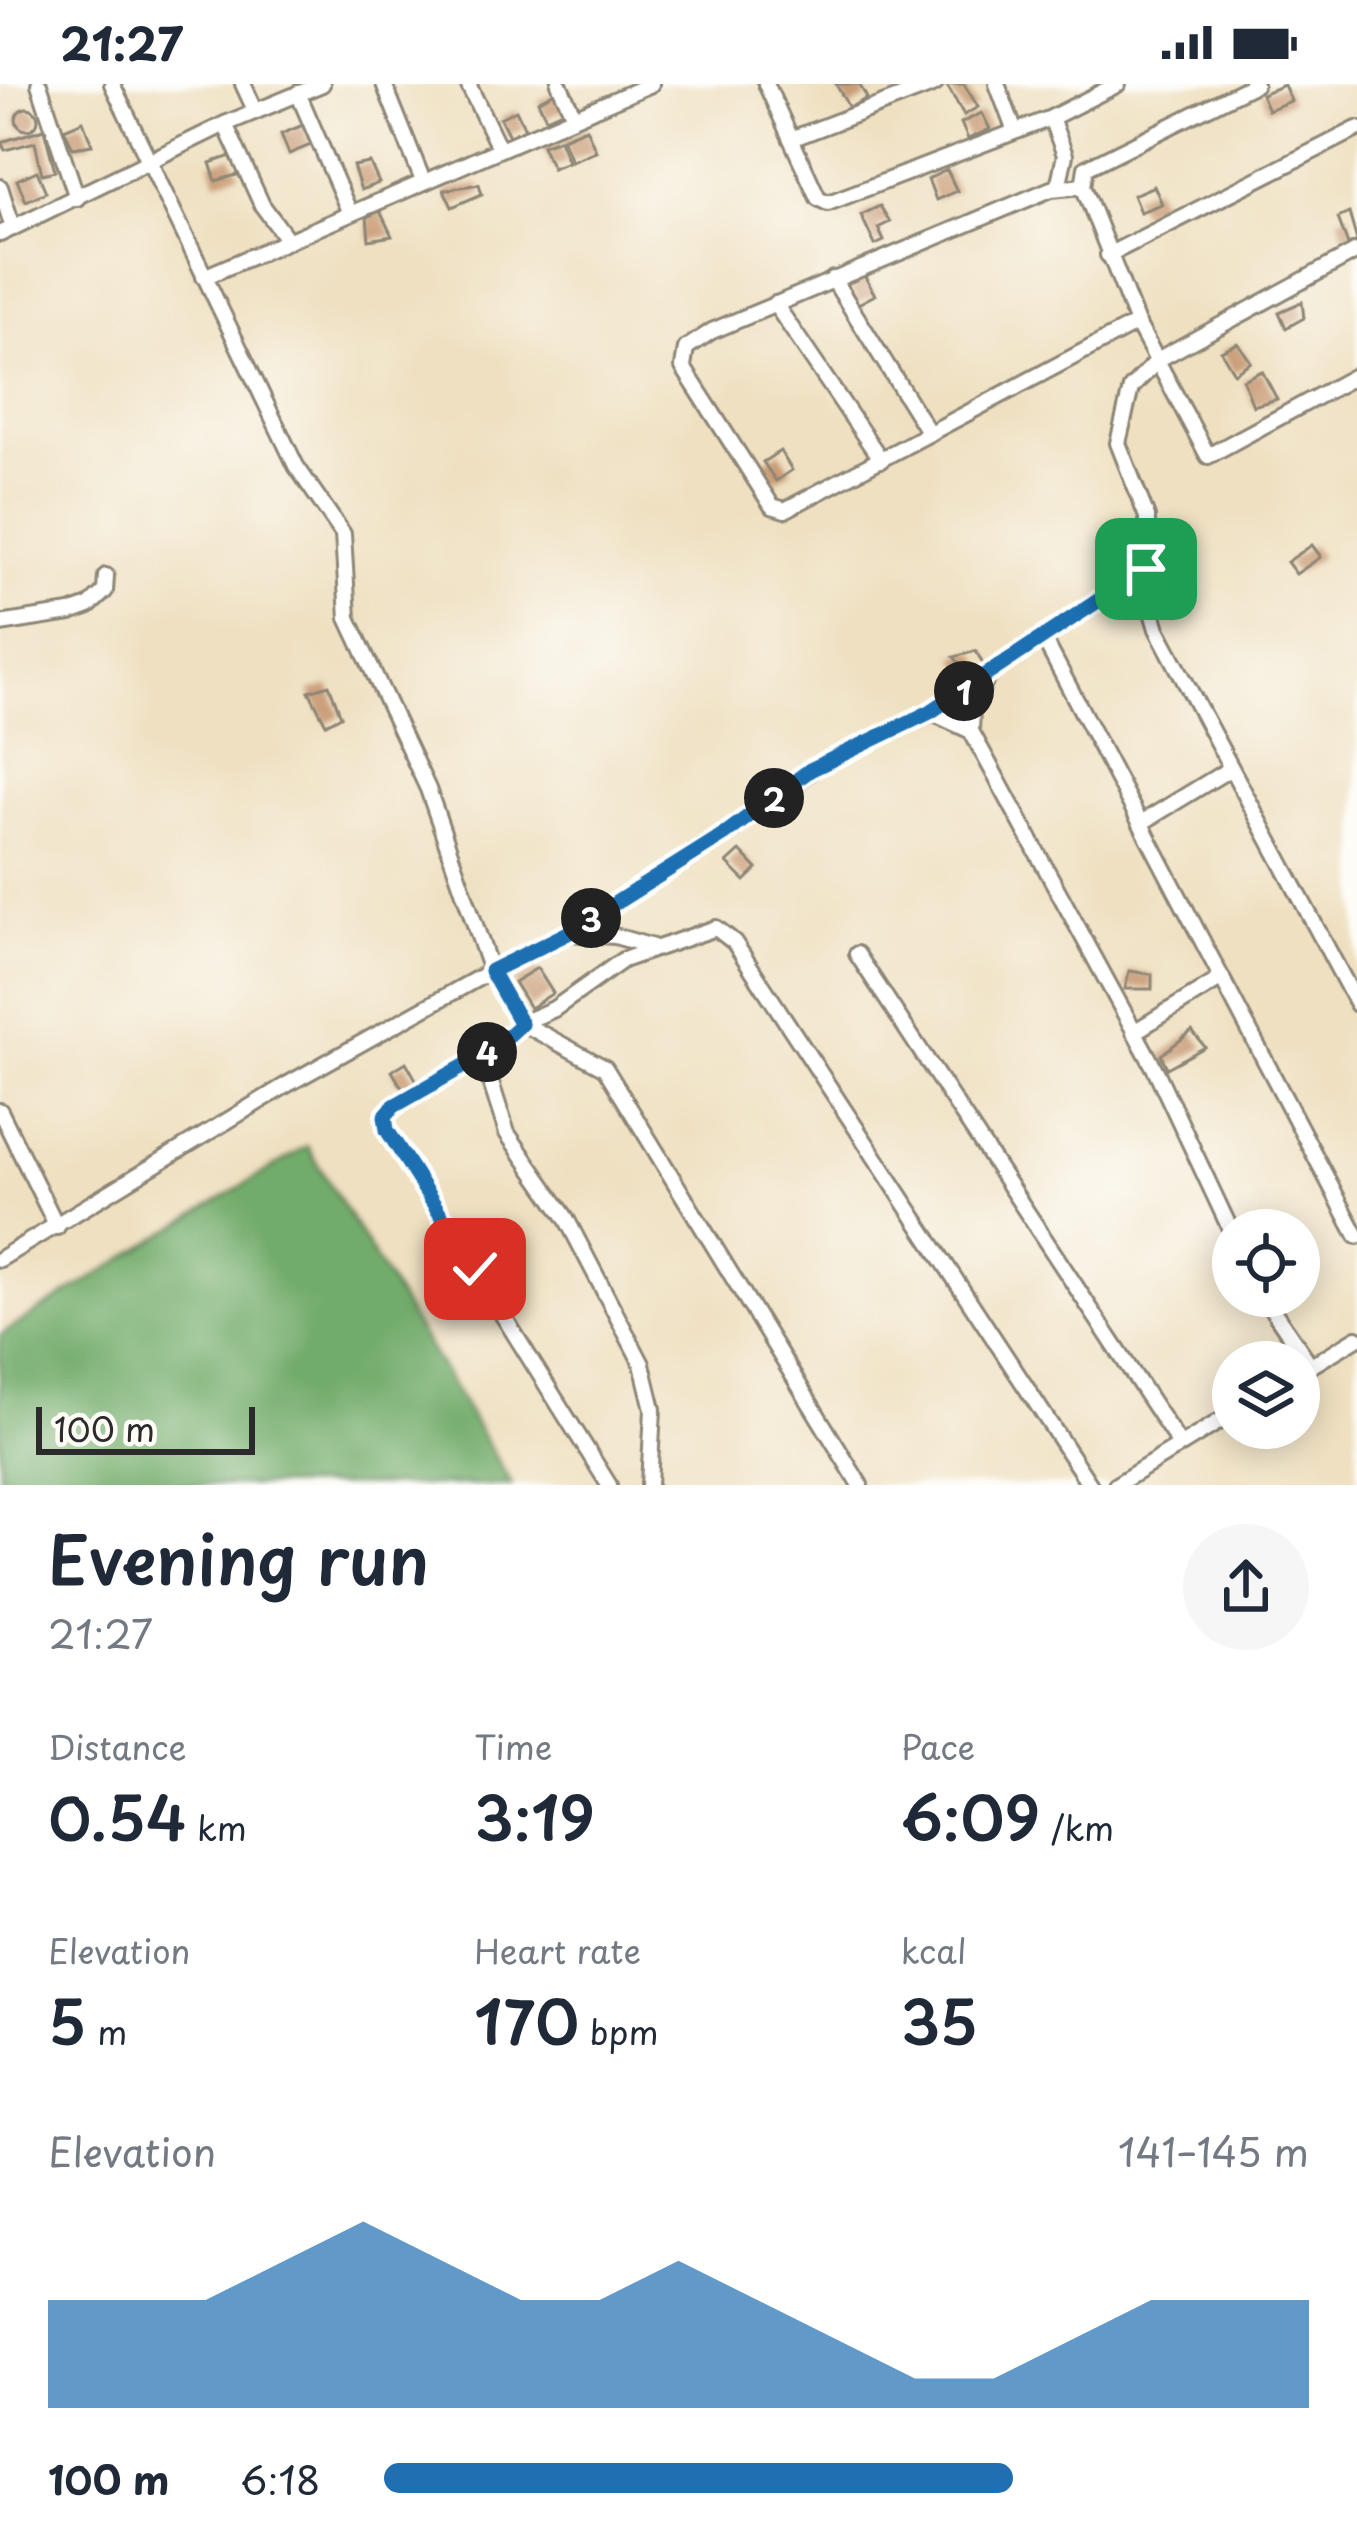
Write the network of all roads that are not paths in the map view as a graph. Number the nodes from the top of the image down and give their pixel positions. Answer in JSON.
{"nodes":[{"id":1,"x":39,"y":84,"type":"edge"},
{"id":2,"x":112,"y":84,"type":"edge"},
{"id":3,"x":243,"y":84,"type":"edge"},
{"id":4,"x":322,"y":84,"type":"edge"},
{"id":5,"x":384,"y":84,"type":"edge"},
{"id":6,"x":468,"y":84,"type":"edge"},
{"id":7,"x":559,"y":84,"type":"edge"},
{"id":8,"x":649,"y":84,"type":"edge"},
{"id":9,"x":766,"y":84,"type":"edge"},
{"id":10,"x":935,"y":84,"type":"edge"},
{"id":11,"x":997,"y":84,"type":"edge"},
{"id":12,"x":1118,"y":84,"type":"edge"},
{"id":13,"x":1255,"y":84,"type":"edge"},
{"id":14,"x":298,"y":93,"type":"junction"},
{"id":15,"x":255,"y":110,"type":"junction"},
{"id":16,"x":574,"y":116,"type":"junction"},
{"id":17,"x":1051,"y":118,"type":"junction"},
{"id":18,"x":225,"y":124,"type":"junction"},
{"id":19,"x":1014,"y":129,"type":"junction"},
{"id":20,"x":1357,"y":129,"type":"edge"},
{"id":21,"x":791,"y":139,"type":"junction"},
{"id":22,"x":499,"y":148,"type":"junction"},
{"id":23,"x":146,"y":163,"type":"junction"},
{"id":24,"x":423,"y":181,"type":"junction"},
{"id":25,"x":1083,"y":186,"type":"junction"},
{"id":26,"x":0,"y":187,"type":"edge"},
{"id":27,"x":1058,"y":187,"type":"junction"},
{"id":28,"x":77,"y":198,"type":"junction"},
{"id":29,"x":349,"y":211,"type":"junction"},
{"id":30,"x":7,"y":231,"type":"edge"},
{"id":31,"x":287,"y":239,"type":"junction"},
{"id":32,"x":1357,"y":251,"type":"edge"},
{"id":33,"x":1108,"y":255,"type":"junction"},
{"id":34,"x":204,"y":277,"type":"junction"},
{"id":35,"x":833,"y":279,"type":"junction"},
{"id":36,"x":775,"y":304,"type":"junction"},
{"id":37,"x":1137,"y":323,"type":"junction"},
{"id":38,"x":1159,"y":359,"type":"junction"},
{"id":39,"x":1357,"y":375,"type":"edge"},
{"id":40,"x":929,"y":433,"type":"junction"},
{"id":41,"x":881,"y":460,"type":"junction"},
{"id":42,"x":1146,"y":569,"type":"junction"},
{"id":43,"x":106,"y":576,"type":"dead end"},
{"id":44,"x":0,"y":624,"type":"edge"},
{"id":45,"x":1045,"y":641,"type":"junction"},
{"id":46,"x":989,"y":675,"type":"junction"},
{"id":47,"x":930,"y":712,"type":"junction"},
{"id":48,"x":971,"y":731,"type":"junction"},
{"id":49,"x":1228,"y":770,"type":"junction"},
{"id":50,"x":1141,"y":823,"type":"junction"},
{"id":51,"x":568,"y":933,"type":"junction"},
{"id":52,"x":653,"y":947,"type":"junction"},
{"id":53,"x":857,"y":954,"type":"dead end"},
{"id":54,"x":491,"y":971,"type":"junction"},
{"id":55,"x":1222,"y":978,"type":"junction"},
{"id":56,"x":1357,"y":1004,"type":"edge"},
{"id":57,"x":521,"y":1024,"type":"junction"},
{"id":58,"x":1134,"y":1032,"type":"junction"},
{"id":59,"x":482,"y":1055,"type":"junction"},
{"id":60,"x":0,"y":1111,"type":"edge"},
{"id":61,"x":1220,"y":1209,"type":"edge"},
{"id":62,"x":57,"y":1226,"type":"junction"},
{"id":63,"x":1357,"y":1236,"type":"edge"},
{"id":64,"x":0,"y":1259,"type":"edge"},
{"id":65,"x":1357,"y":1338,"type":"edge"},
{"id":66,"x":1320,"y":1361,"type":"edge"},
{"id":67,"x":1212,"y":1425,"type":"edge"},
{"id":68,"x":1180,"y":1444,"type":"junction"},
{"id":69,"x":609,"y":1485,"type":"edge"},
{"id":70,"x":650,"y":1485,"type":"edge"},
{"id":71,"x":860,"y":1485,"type":"edge"},
{"id":72,"x":1090,"y":1485,"type":"edge"},
{"id":73,"x":1116,"y":1485,"type":"edge"}],
"edges":[{"from":1,"to":28,"type":"street"},
{"from":2,"to":23,"type":"street"},
{"from":3,"to":15,"type":"street"},
{"from":4,"to":14,"type":"street"},
{"from":5,"to":24,"type":"street"},
{"from":6,"to":22,"type":"street"},
{"from":7,"to":16,"type":"street"},
{"from":8,"to":16,"type":"street"},
{"from":9,"to":21,"type":"street"},
{"from":10,"to":21,"type":"street"},
{"from":11,"to":19,"type":"street"},
{"from":12,"to":17,"type":"street"},
{"from":13,"to":25,"type":"street"},
{"from":14,"to":15,"type":"street"},
{"from":14,"to":29,"type":"street"},
{"from":15,"to":18,"type":"street"},
{"from":16,"to":22,"type":"street"},
{"from":17,"to":19,"type":"street"},
{"from":17,"to":27,"type":"street"},
{"from":18,"to":23,"type":"street"},
{"from":18,"to":31,"type":"street"},
{"from":19,"to":21,"type":"street"},
{"from":20,"to":33,"type":"street"},
{"from":22,"to":24,"type":"street"},
{"from":23,"to":28,"type":"street"},
{"from":23,"to":34,"type":"street"},
{"from":24,"to":29,"type":"street"},
{"from":25,"to":27,"type":"street"},
{"from":25,"to":33,"type":"street"},
{"from":26,"to":30,"type":"street"},
{"from":27,"to":35,"type":"street"},
{"from":28,"to":30,"type":"street"},
{"from":29,"to":31,"type":"street"},
{"from":31,"to":34,"type":"street"},
{"from":32,"to":38,"type":"street"},
{"from":33,"to":37,"type":"street"},
{"from":34,"to":54,"type":"street"},
{"from":35,"to":36,"type":"street"},
{"from":35,"to":40,"type":"street"},
{"from":36,"to":41,"type":"street"},
{"from":36,"to":41,"type":"street"},
{"from":37,"to":38,"type":"street"},
{"from":37,"to":40,"type":"street"},
{"from":38,"to":39,"type":"street"},
{"from":38,"to":42,"type":"street"},
{"from":40,"to":41,"type":"street"},
{"from":42,"to":45,"type":"street"},
{"from":42,"to":49,"type":"street"},
{"from":43,"to":44,"type":"street"},
{"from":45,"to":46,"type":"street"},
{"from":45,"to":50,"type":"street"},
{"from":46,"to":47,"type":"street"},
{"from":46,"to":48,"type":"street"},
{"from":47,"to":48,"type":"street"},
{"from":47,"to":51,"type":"street"},
{"from":48,"to":58,"type":"street"},
{"from":49,"to":50,"type":"street"},
{"from":49,"to":56,"type":"street"},
{"from":50,"to":55,"type":"street"},
{"from":51,"to":52,"type":"street"},
{"from":51,"to":54,"type":"street"},
{"from":52,"to":57,"type":"street"},
{"from":52,"to":72,"type":"street"},
{"from":53,"to":68,"type":"street"},
{"from":54,"to":57,"type":"street"},
{"from":54,"to":62,"type":"street"},
{"from":55,"to":58,"type":"street"},
{"from":55,"to":63,"type":"street"},
{"from":57,"to":59,"type":"street"},
{"from":57,"to":71,"type":"street"},
{"from":58,"to":61,"type":"street"},
{"from":59,"to":69,"type":"street"},
{"from":59,"to":70,"type":"street"},
{"from":60,"to":62,"type":"street"},
{"from":62,"to":64,"type":"street"},
{"from":65,"to":66,"type":"street"},
{"from":67,"to":68,"type":"street"},
{"from":68,"to":73,"type":"street"}]}
